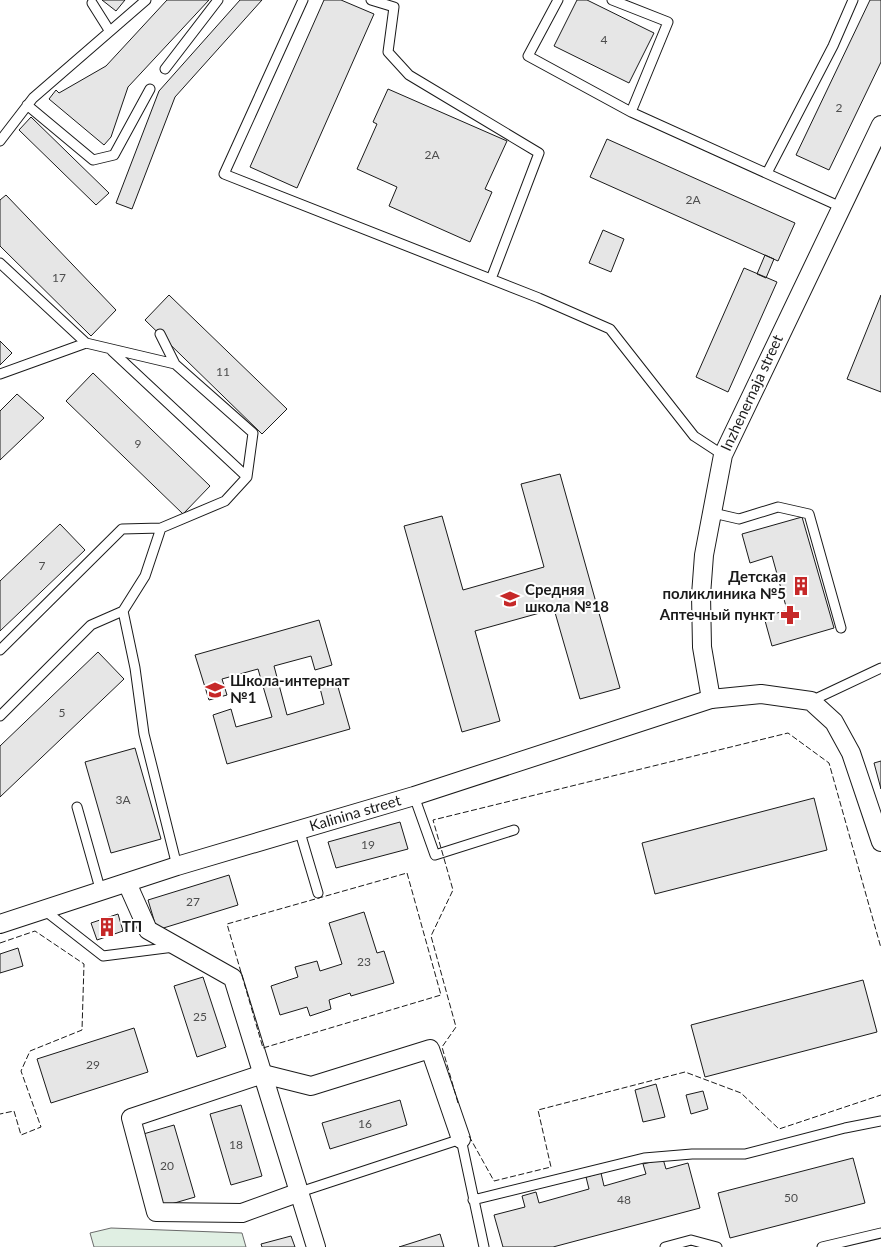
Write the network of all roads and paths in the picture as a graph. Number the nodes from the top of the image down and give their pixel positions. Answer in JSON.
{"nodes":[{"id":1,"x":146,"y":0,"type":"edge"},
{"id":2,"x":218,"y":0,"type":"edge"},
{"id":3,"x":303,"y":0,"type":"edge"},
{"id":4,"x":371,"y":0,"type":"edge"},
{"id":5,"x":558,"y":0,"type":"edge"},
{"id":6,"x":612,"y":0,"type":"edge"},
{"id":7,"x":853,"y":0,"type":"edge"},
{"id":8,"x":92,"y":2,"type":"dead end"},
{"id":9,"x":109,"y":30,"type":"junction"},
{"id":10,"x":165,"y":69,"type":"dead end"},
{"id":11,"x":150,"y":89,"type":"dead end"},
{"id":12,"x":27,"y":105,"type":"junction"},
{"id":13,"x":631,"y":112,"type":"junction"},
{"id":14,"x":881,"y":125,"type":"edge"},
{"id":15,"x":0,"y":141,"type":"edge"},
{"id":16,"x":767,"y":174,"type":"junction"},
{"id":17,"x":841,"y":207,"type":"junction"},
{"id":18,"x":0,"y":263,"type":"edge"},
{"id":19,"x":491,"y":279,"type":"junction"},
{"id":20,"x":160,"y":334,"type":"dead end"},
{"id":21,"x":86,"y":344,"type":"junction"},
{"id":22,"x":111,"y":349,"type":"junction"},
{"id":23,"x":176,"y":364,"type":"junction"},
{"id":24,"x":0,"y":374,"type":"edge"},
{"id":25,"x":722,"y":455,"type":"junction"},
{"id":26,"x":247,"y":478,"type":"junction"},
{"id":27,"x":713,"y":513,"type":"junction"},
{"id":28,"x":161,"y":528,"type":"junction"},
{"id":29,"x":123,"y":611,"type":"junction"},
{"id":30,"x":841,"y":628,"type":"dead end"},
{"id":31,"x":0,"y":650,"type":"edge"},
{"id":32,"x":881,"y":668,"type":"edge"},
{"id":33,"x":711,"y":700,"type":"junction"},
{"id":34,"x":811,"y":701,"type":"junction"},
{"id":35,"x":0,"y":716,"type":"edge"},
{"id":36,"x":414,"y":796,"type":"junction"},
{"id":37,"x":77,"y":807,"type":"dead end"},
{"id":38,"x":299,"y":829,"type":"junction"},
{"id":39,"x":514,"y":830,"type":"dead end"},
{"id":40,"x":881,"y":842,"type":"edge"},
{"id":41,"x":177,"y":866,"type":"junction"},
{"id":42,"x":128,"y":883,"type":"junction"},
{"id":43,"x":101,"y":892,"type":"junction"},
{"id":44,"x":318,"y":893,"type":"dead end"},
{"id":45,"x":44,"y":910,"type":"junction"},
{"id":46,"x":0,"y":924,"type":"edge"},
{"id":47,"x":177,"y":946,"type":"junction"},
{"id":48,"x":263,"y":1074,"type":"junction"},
{"id":49,"x":881,"y":1121,"type":"edge"},
{"id":50,"x":462,"y":1139,"type":"junction"},
{"id":51,"x":300,"y":1192,"type":"junction"},
{"id":52,"x":474,"y":1200,"type":"junction"},
{"id":53,"x":881,"y":1233,"type":"edge"},
{"id":54,"x":316,"y":1247,"type":"edge"},
{"id":55,"x":484,"y":1247,"type":"edge"},
{"id":56,"x":665,"y":1247,"type":"edge"},
{"id":57,"x":717,"y":1247,"type":"edge"},
{"id":58,"x":822,"y":1247,"type":"edge"}],
"edges":[{"from":1,"to":9,"type":"lane"},
{"from":2,"to":10,"type":"lane"},
{"from":3,"to":19,"type":"lane"},
{"from":4,"to":19,"type":"lane"},
{"from":5,"to":13,"type":"lane"},
{"from":6,"to":13,"type":"lane"},
{"from":7,"to":16,"type":"lane"},
{"from":8,"to":9,"type":"lane"},
{"from":9,"to":12,"type":"lane"},
{"from":11,"to":12,"type":"lane"},
{"from":12,"to":15,"type":"lane"},
{"from":13,"to":16,"type":"lane"},
{"from":14,"to":17,"type":"street","name":"Inzhenernaja street"},
{"from":16,"to":17,"type":"lane"},
{"from":17,"to":25,"type":"street","name":"Inzhenernaja street"},
{"from":18,"to":21,"type":"lane"},
{"from":19,"to":25,"type":"lane"},
{"from":20,"to":23,"type":"lane"},
{"from":21,"to":22,"type":"lane"},
{"from":21,"to":24,"type":"lane"},
{"from":22,"to":23,"type":"lane"},
{"from":22,"to":26,"type":"lane"},
{"from":23,"to":26,"type":"lane"},
{"from":25,"to":27,"type":"street","name":"Inzhenernaja street"},
{"from":26,"to":28,"type":"lane"},
{"from":27,"to":30,"type":"lane"},
{"from":27,"to":33,"type":"street","name":"Inzhenernaja street"},
{"from":28,"to":29,"type":"lane"},
{"from":28,"to":31,"type":"lane"},
{"from":29,"to":35,"type":"lane"},
{"from":29,"to":41,"type":"lane"},
{"from":32,"to":34,"type":"lane"},
{"from":33,"to":34,"type":"street"},
{"from":33,"to":36,"type":"street","name":"Kalinina street"},
{"from":34,"to":40,"type":"street"},
{"from":36,"to":38,"type":"street","name":"Kalinina street"},
{"from":36,"to":39,"type":"lane"},
{"from":37,"to":43,"type":"lane"},
{"from":38,"to":41,"type":"street","name":"Kalinina street"},
{"from":38,"to":44,"type":"lane"},
{"from":41,"to":42,"type":"street","name":"Kalinina street"},
{"from":42,"to":43,"type":"street","name":"Kalinina street"},
{"from":42,"to":47,"type":"street"},
{"from":43,"to":45,"type":"street","name":"Kalinina street"},
{"from":45,"to":46,"type":"street","name":"Kalinina street"},
{"from":45,"to":47,"type":"lane"},
{"from":47,"to":48,"type":"street"},
{"from":48,"to":50,"type":"street"},
{"from":48,"to":51,"type":"street"},
{"from":48,"to":51,"type":"street"},
{"from":49,"to":52,"type":"lane"},
{"from":50,"to":51,"type":"lane"},
{"from":50,"to":52,"type":"lane"},
{"from":51,"to":54,"type":"street"},
{"from":52,"to":55,"type":"lane"},
{"from":53,"to":58,"type":"lane"},
{"from":56,"to":57,"type":"lane"}]}
